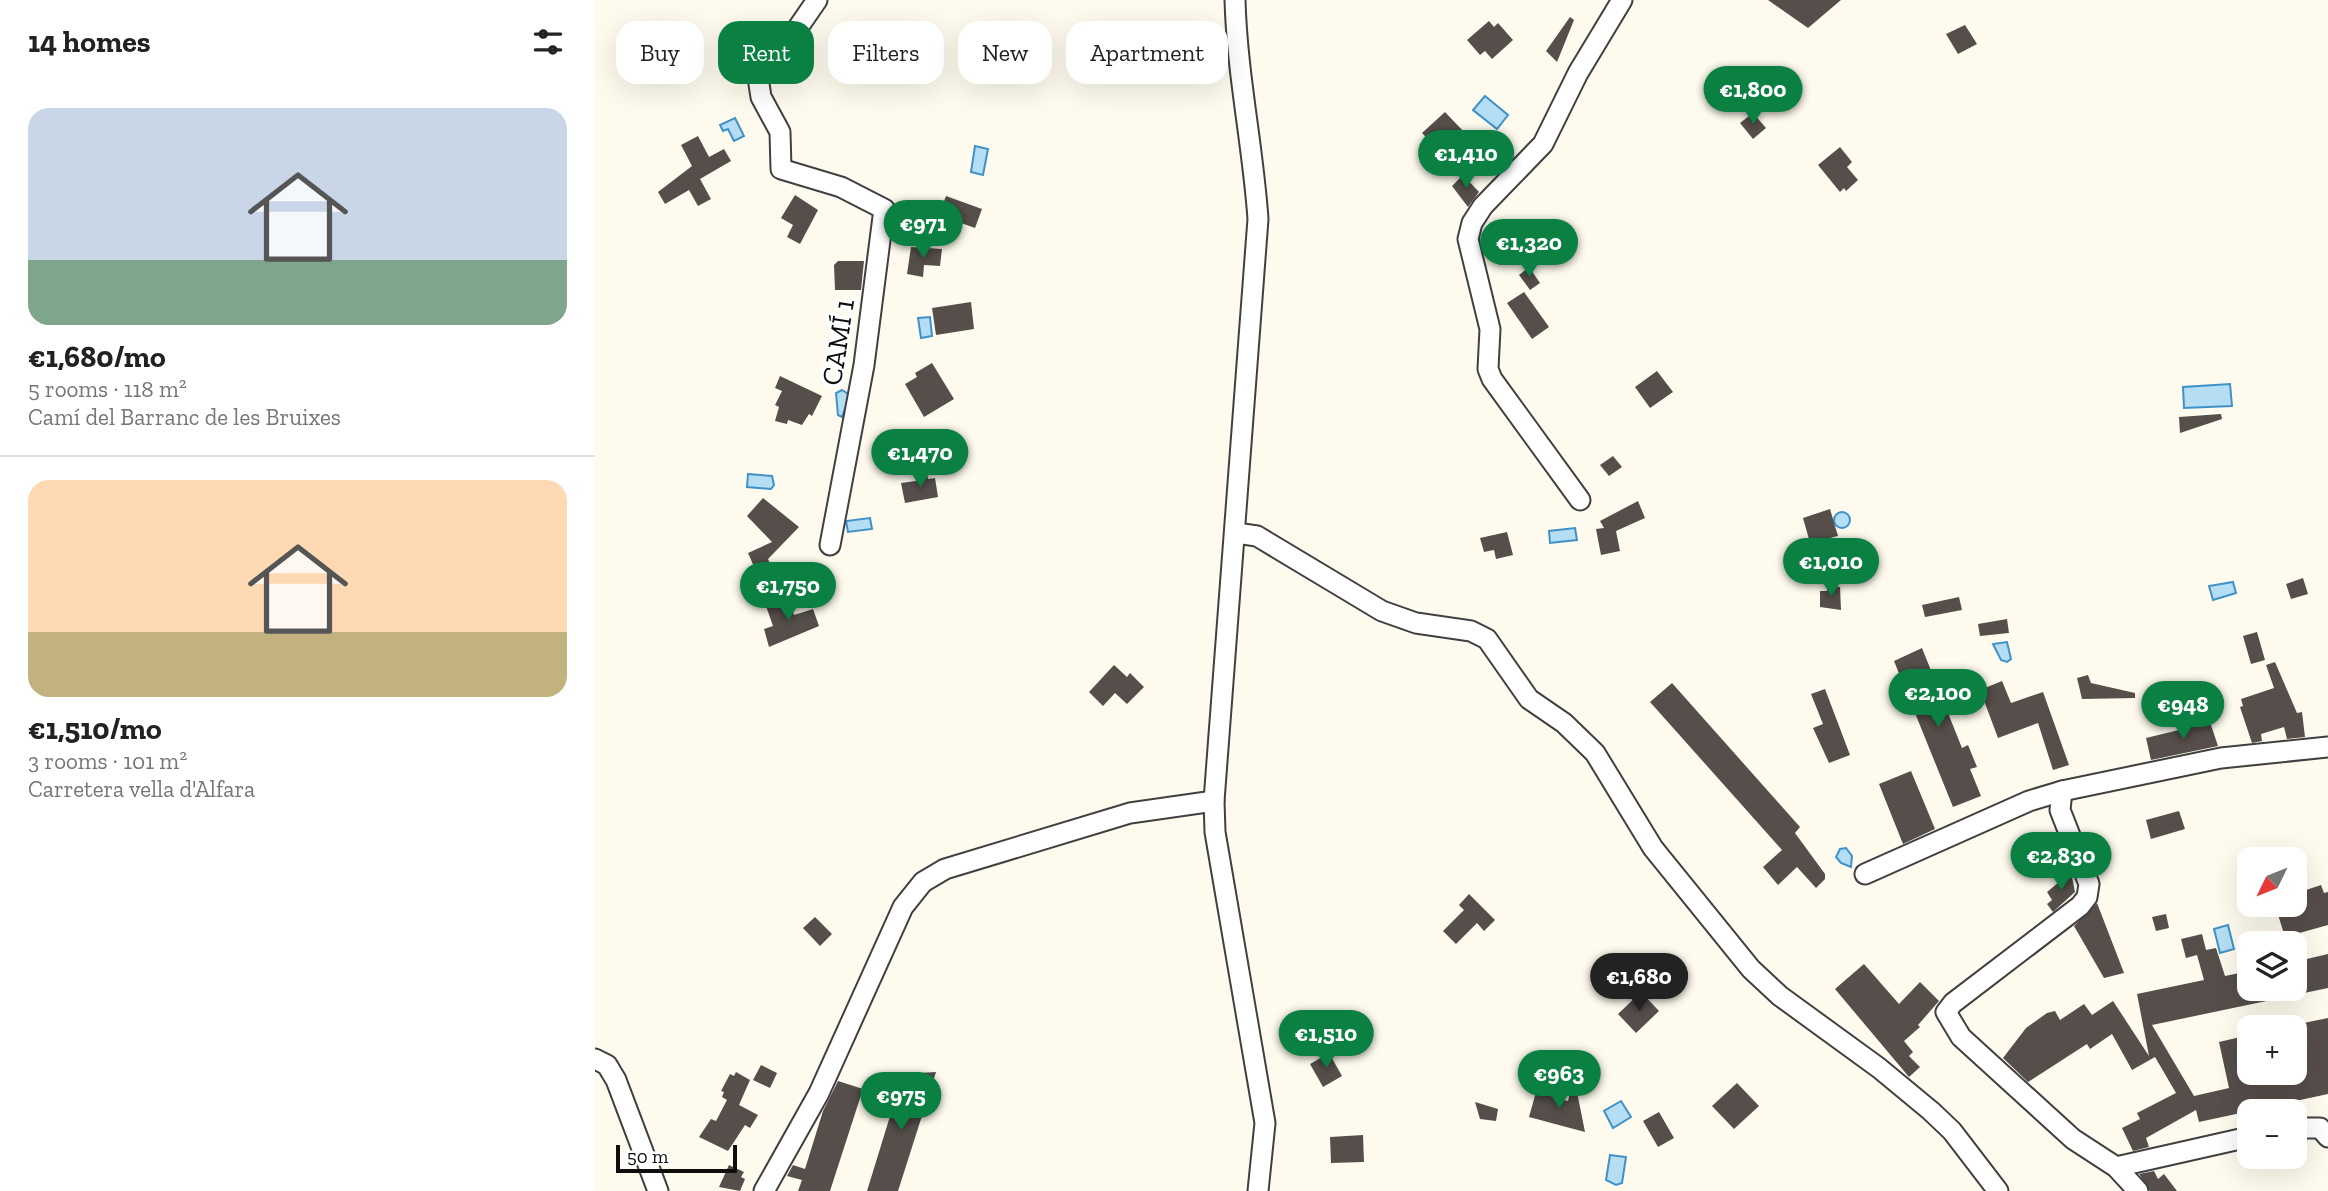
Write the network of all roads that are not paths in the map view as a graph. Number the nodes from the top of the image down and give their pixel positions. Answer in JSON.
{"nodes":[{"id":1,"x":817,"y":0,"type":"edge"},
{"id":2,"x":1235,"y":0,"type":"edge"},
{"id":3,"x":1622,"y":0,"type":"edge"},
{"id":4,"x":1580,"y":500,"type":"dead end"},
{"id":5,"x":1236,"y":533,"type":"junction"},
{"id":6,"x":830,"y":545,"type":"dead end"},
{"id":7,"x":2328,"y":747,"type":"edge"},
{"id":8,"x":2062,"y":791,"type":"junction"},
{"id":9,"x":1215,"y":801,"type":"junction"},
{"id":10,"x":1864,"y":874,"type":"dead end"},
{"id":11,"x":595,"y":1059,"type":"edge"},
{"id":12,"x":2307,"y":1128,"type":"edge"},
{"id":13,"x":2328,"y":1136,"type":"edge"},
{"id":14,"x":2237,"y":1140,"type":"edge"},
{"id":15,"x":2116,"y":1167,"type":"junction"},
{"id":16,"x":658,"y":1191,"type":"edge"},
{"id":17,"x":764,"y":1191,"type":"edge"},
{"id":18,"x":1258,"y":1191,"type":"edge"},
{"id":19,"x":1998,"y":1191,"type":"edge"},
{"id":20,"x":2138,"y":1191,"type":"edge"}],
"edges":[{"from":1,"to":6,"type":"street","name":"CAMÍ 1"},
{"from":2,"to":5,"type":"street"},
{"from":3,"to":4,"type":"street"},
{"from":5,"to":9,"type":"street"},
{"from":5,"to":19,"type":"street"},
{"from":7,"to":8,"type":"street"},
{"from":8,"to":10,"type":"street"},
{"from":8,"to":15,"type":"street"},
{"from":9,"to":17,"type":"street"},
{"from":9,"to":18,"type":"street"},
{"from":11,"to":16,"type":"street"},
{"from":12,"to":13,"type":"street"},
{"from":14,"to":15,"type":"street"},
{"from":15,"to":20,"type":"street"}]}
